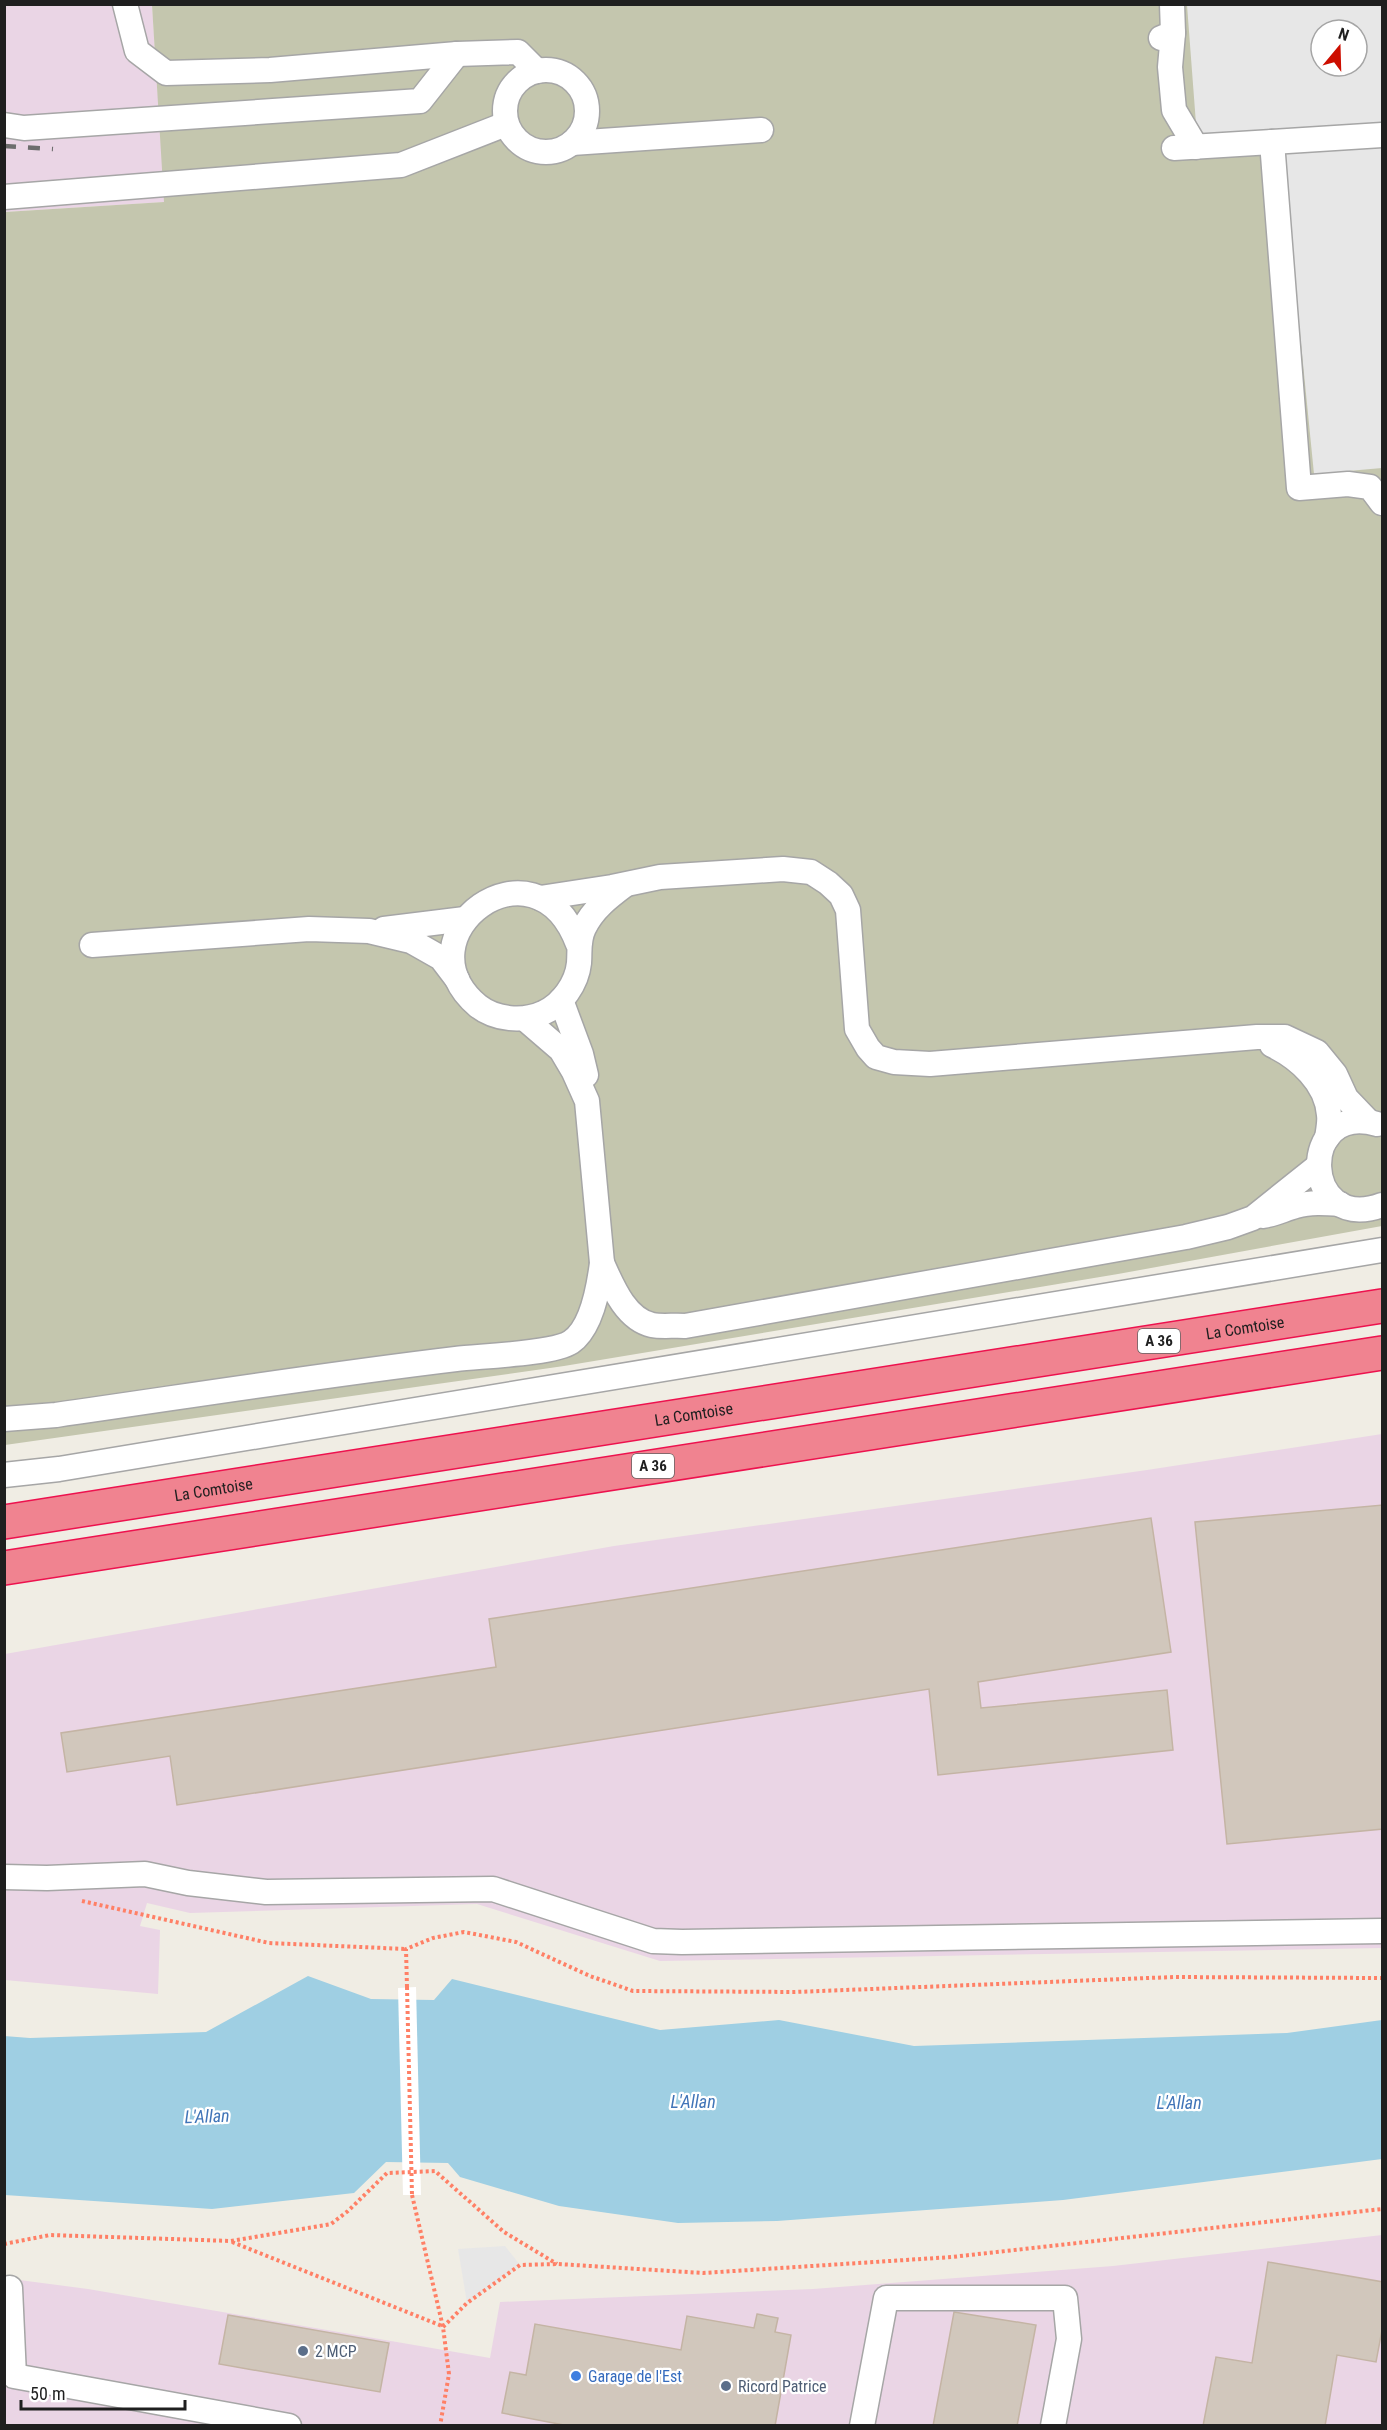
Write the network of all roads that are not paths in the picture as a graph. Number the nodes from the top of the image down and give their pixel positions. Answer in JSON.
{"nodes":[{"id":1,"x":125,"y":4,"type":"edge"},
{"id":2,"x":1172,"y":4,"type":"edge"},
{"id":3,"x":457,"y":54,"type":"junction"},
{"id":4,"x":537,"y":71,"type":"junction"},
{"id":5,"x":506,"y":124,"type":"junction"},
{"id":6,"x":4,"y":125,"type":"edge"},
{"id":7,"x":761,"y":130,"type":"dead end"},
{"id":8,"x":1383,"y":135,"type":"edge"},
{"id":9,"x":1272,"y":142,"type":"junction"},
{"id":10,"x":572,"y":143,"type":"junction"},
{"id":11,"x":4,"y":197,"type":"edge"},
{"id":12,"x":1383,"y":502,"type":"edge"},
{"id":13,"x":629,"y":882,"type":"junction"},
{"id":14,"x":540,"y":898,"type":"junction"},
{"id":15,"x":465,"y":919,"type":"junction"},
{"id":16,"x":369,"y":931,"type":"junction"},
{"id":17,"x":578,"y":944,"type":"junction"},
{"id":18,"x":92,"y":945,"type":"dead end"},
{"id":19,"x":457,"y":979,"type":"junction"},
{"id":20,"x":561,"y":1000,"type":"junction"},
{"id":21,"x":525,"y":1019,"type":"junction"},
{"id":22,"x":1257,"y":1037,"type":"junction"},
{"id":23,"x":587,"y":1101,"type":"junction"},
{"id":24,"x":1375,"y":1124,"type":"edge"},
{"id":25,"x":1327,"y":1138,"type":"junction"},
{"id":26,"x":1318,"y":1166,"type":"junction"},
{"id":27,"x":1340,"y":1204,"type":"junction"},
{"id":28,"x":1383,"y":1205,"type":"edge"},
{"id":29,"x":1253,"y":1218,"type":"junction"},
{"id":30,"x":1383,"y":1250,"type":"edge"},
{"id":31,"x":602,"y":1263,"type":"junction"},
{"id":32,"x":1383,"y":1300,"type":"edge"},
{"id":33,"x":1383,"y":1306,"type":"edge"},
{"id":34,"x":1245,"y":1327,"type":"junction"},
{"id":35,"x":1373,"y":1355,"type":"edge"},
{"id":36,"x":4,"y":1419,"type":"edge"},
{"id":37,"x":4,"y":1475,"type":"edge"},
{"id":38,"x":4,"y":1521,"type":"edge"},
{"id":39,"x":4,"y":1568,"type":"edge"},
{"id":40,"x":4,"y":1877,"type":"edge"},
{"id":41,"x":1383,"y":1930,"type":"edge"},
{"id":42,"x":10,"y":2288,"type":"dead end"},
{"id":43,"x":289,"y":2426,"type":"edge"},
{"id":44,"x":862,"y":2426,"type":"edge"},
{"id":45,"x":1053,"y":2426,"type":"edge"}],
"edges":[{"from":1,"to":3,"type":"street"},
{"from":2,"to":9,"type":"street"},
{"from":3,"to":4,"type":"street"},
{"from":3,"to":6,"type":"street"},
{"from":4,"to":5,"type":"street"},
{"from":4,"to":10,"type":"street"},
{"from":5,"to":10,"type":"street"},
{"from":5,"to":11,"type":"street"},
{"from":7,"to":10,"type":"street"},
{"from":8,"to":9,"type":"street"},
{"from":9,"to":12,"type":"street"},
{"from":13,"to":14,"type":"street"},
{"from":13,"to":17,"type":"street"},
{"from":13,"to":22,"type":"street"},
{"from":14,"to":15,"type":"street"},
{"from":14,"to":17,"type":"street"},
{"from":15,"to":16,"type":"street"},
{"from":15,"to":19,"type":"street"},
{"from":16,"to":18,"type":"street"},
{"from":16,"to":19,"type":"street"},
{"from":17,"to":20,"type":"street"},
{"from":19,"to":21,"type":"street"},
{"from":20,"to":21,"type":"street"},
{"from":20,"to":23,"type":"street"},
{"from":21,"to":23,"type":"street"},
{"from":22,"to":24,"type":"street"},
{"from":22,"to":25,"type":"street"},
{"from":23,"to":31,"type":"street"},
{"from":24,"to":25,"type":"street"},
{"from":25,"to":26,"type":"street"},
{"from":26,"to":27,"type":"street"},
{"from":26,"to":29,"type":"street"},
{"from":27,"to":28,"type":"street"},
{"from":27,"to":29,"type":"street"},
{"from":29,"to":31,"type":"street"},
{"from":30,"to":37,"type":"street"},
{"from":31,"to":36,"type":"street"},
{"from":32,"to":34,"type":"highway"},
{"from":33,"to":34,"type":"highway","name":"La Comtoise","number":"A 36"},
{"from":34,"to":38,"type":"highway","name":"La Comtoise","number":"A 36"},
{"from":35,"to":39,"type":"highway","number":"A 36"},
{"from":40,"to":41,"type":"street"},
{"from":42,"to":43,"type":"street"},
{"from":44,"to":45,"type":"street"}]}
